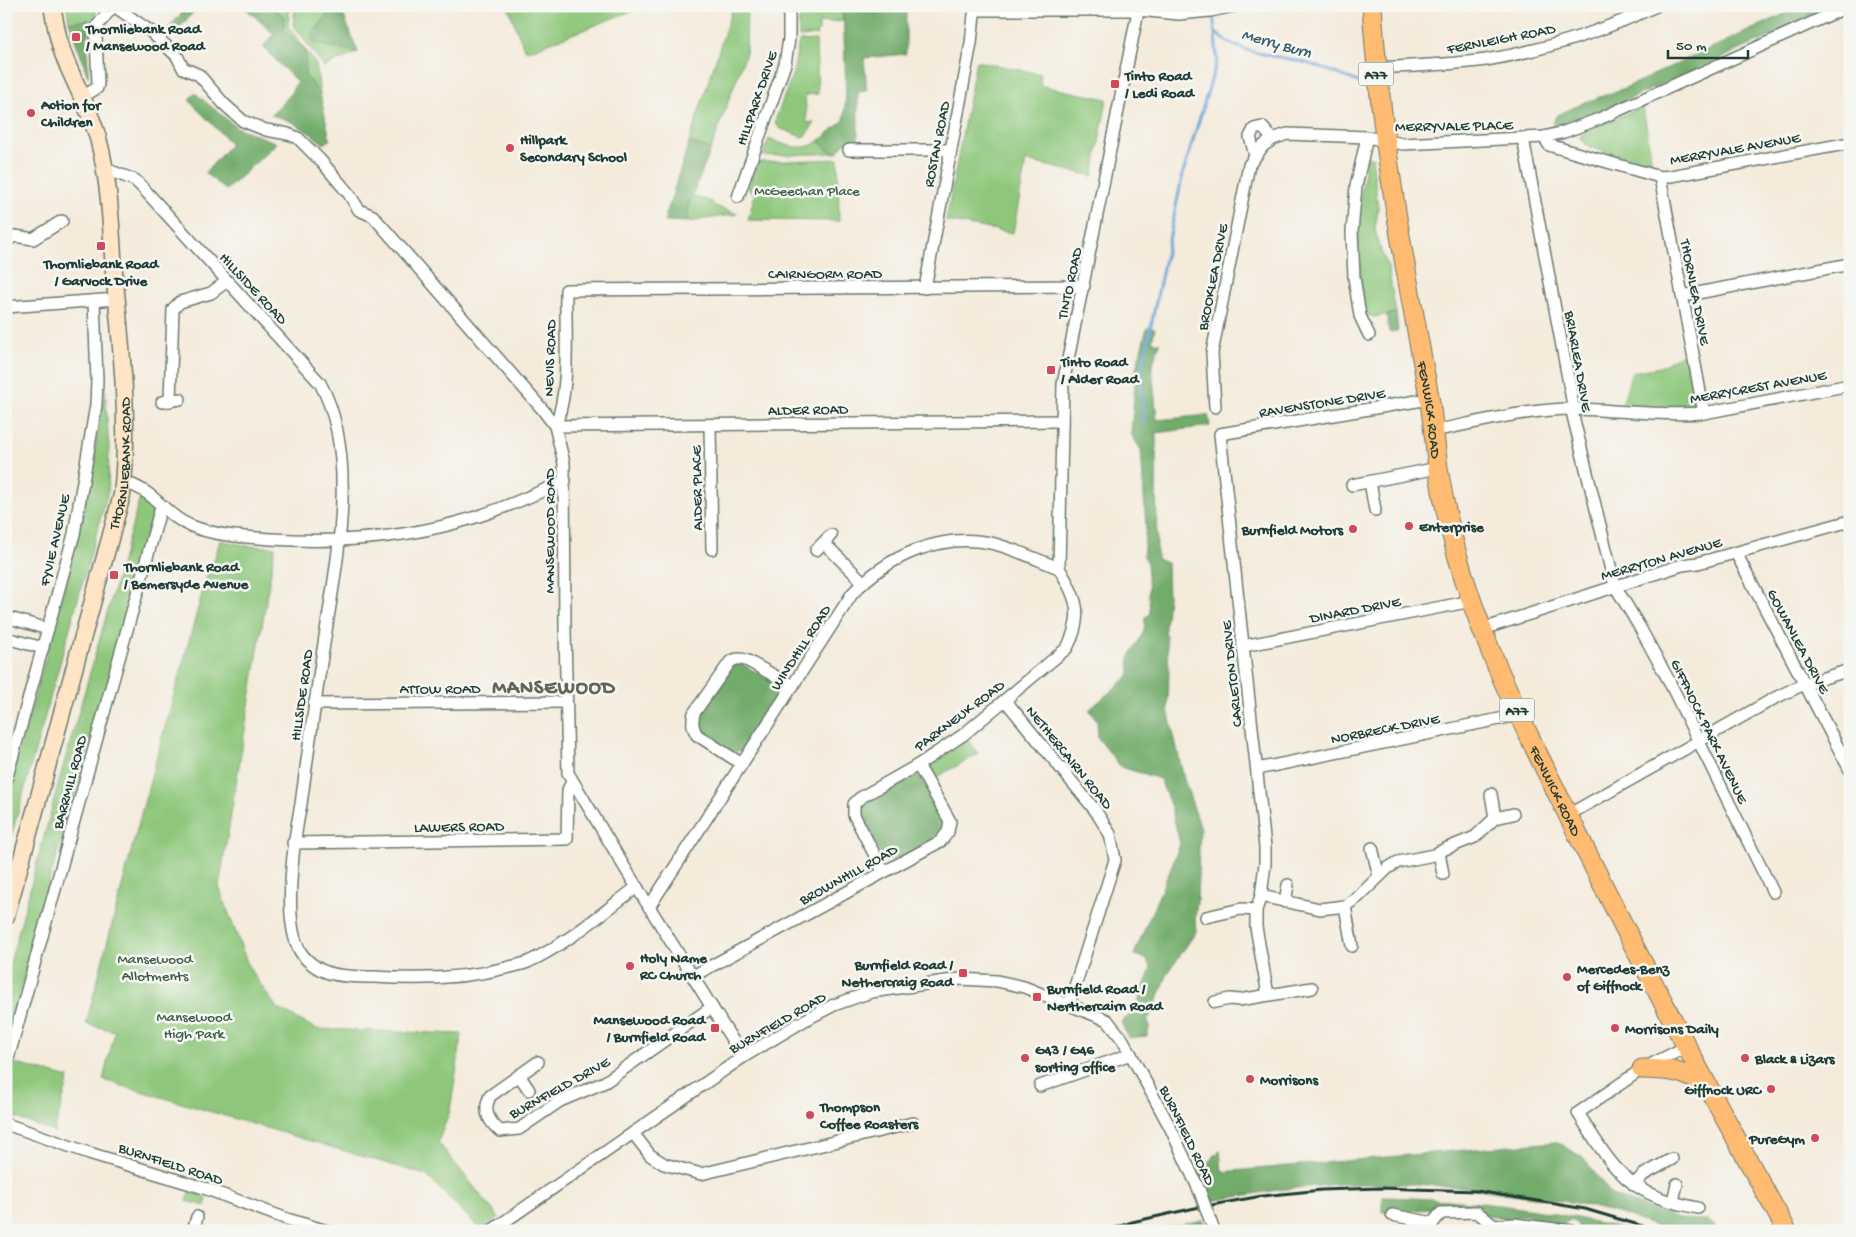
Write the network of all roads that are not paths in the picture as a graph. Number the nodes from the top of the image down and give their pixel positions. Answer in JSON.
{"nodes":[{"id":1,"x":52,"y":6,"type":"edge"},
{"id":2,"x":113,"y":6,"type":"edge"},
{"id":3,"x":789,"y":6,"type":"edge"},
{"id":4,"x":1234,"y":6,"type":"edge"},
{"id":5,"x":1372,"y":6,"type":"edge"},
{"id":6,"x":1656,"y":6,"type":"edge"},
{"id":7,"x":1849,"y":6,"type":"edge"},
{"id":8,"x":976,"y":8,"type":"edge"},
{"id":9,"x":1139,"y":8,"type":"edge"},
{"id":10,"x":1376,"y":68,"type":"junction"},
{"id":11,"x":82,"y":97,"type":"junction"},
{"id":12,"x":1367,"y":137,"type":"junction"},
{"id":13,"x":1544,"y":137,"type":"junction"},
{"id":14,"x":1523,"y":138,"type":"junction"},
{"id":15,"x":1273,"y":139,"type":"junction"},
{"id":16,"x":1387,"y":141,"type":"junction"},
{"id":17,"x":1850,"y":144,"type":"edge"},
{"id":18,"x":849,"y":150,"type":"dead end"},
{"id":19,"x":950,"y":150,"type":"junction"},
{"id":20,"x":1255,"y":155,"type":"junction"},
{"id":21,"x":105,"y":169,"type":"junction"},
{"id":22,"x":1660,"y":177,"type":"junction"},
{"id":23,"x":738,"y":197,"type":"dead end"},
{"id":24,"x":62,"y":221,"type":"dead end"},
{"id":25,"x":6,"y":241,"type":"edge"},
{"id":26,"x":1850,"y":264,"type":"edge"},
{"id":27,"x":227,"y":281,"type":"junction"},
{"id":28,"x":1084,"y":286,"type":"junction"},
{"id":29,"x":925,"y":288,"type":"junction"},
{"id":30,"x":566,"y":290,"type":"joint"},
{"id":31,"x":1682,"y":296,"type":"junction"},
{"id":32,"x":117,"y":299,"type":"junction"},
{"id":33,"x":94,"y":301,"type":"junction"},
{"id":34,"x":6,"y":307,"type":"edge"},
{"id":35,"x":1369,"y":335,"type":"dead end"},
{"id":36,"x":1850,"y":384,"type":"edge"},
{"id":37,"x":1429,"y":399,"type":"junction"},
{"id":38,"x":171,"y":401,"type":"dead end"},
{"id":39,"x":1215,"y":407,"type":"dead end"},
{"id":40,"x":1573,"y":409,"type":"junction"},
{"id":41,"x":1704,"y":413,"type":"junction"},
{"id":42,"x":1061,"y":421,"type":"junction"},
{"id":43,"x":710,"y":425,"type":"junction"},
{"id":44,"x":554,"y":426,"type":"junction"},
{"id":45,"x":1434,"y":431,"type":"junction"},
{"id":46,"x":1220,"y":434,"type":"joint"},
{"id":47,"x":1438,"y":468,"type":"junction"},
{"id":48,"x":124,"y":481,"type":"junction"},
{"id":49,"x":565,"y":481,"type":"junction"},
{"id":50,"x":1370,"y":482,"type":"junction"},
{"id":51,"x":1352,"y":485,"type":"dead end"},
{"id":52,"x":161,"y":507,"type":"junction"},
{"id":53,"x":1375,"y":510,"type":"dead end"},
{"id":54,"x":1850,"y":521,"type":"edge"},
{"id":55,"x":340,"y":540,"type":"junction"},
{"id":56,"x":824,"y":543,"type":"dead end"},
{"id":57,"x":712,"y":549,"type":"dead end"},
{"id":58,"x":1736,"y":553,"type":"junction"},
{"id":59,"x":1059,"y":568,"type":"junction"},
{"id":60,"x":863,"y":582,"type":"junction"},
{"id":61,"x":1615,"y":586,"type":"junction"},
{"id":62,"x":1472,"y":601,"type":"junction"},
{"id":63,"x":6,"y":617,"type":"edge"},
{"id":64,"x":48,"y":629,"type":"junction"},
{"id":65,"x":1483,"y":629,"type":"junction"},
{"id":66,"x":6,"y":638,"type":"edge"},
{"id":67,"x":1243,"y":646,"type":"junction"},
{"id":68,"x":43,"y":648,"type":"junction"},
{"id":69,"x":1850,"y":670,"type":"edge"},
{"id":70,"x":1804,"y":684,"type":"junction"},
{"id":71,"x":793,"y":686,"type":"junction"},
{"id":72,"x":1005,"y":700,"type":"junction"},
{"id":73,"x":566,"y":702,"type":"junction"},
{"id":74,"x":314,"y":704,"type":"junction"},
{"id":75,"x":1519,"y":715,"type":"junction"},
{"id":76,"x":1698,"y":741,"type":"junction"},
{"id":77,"x":742,"y":764,"type":"junction"},
{"id":78,"x":918,"y":765,"type":"junction"},
{"id":79,"x":1256,"y":769,"type":"junction"},
{"id":80,"x":1850,"y":770,"type":"edge"},
{"id":81,"x":6,"y":780,"type":"edge"},
{"id":82,"x":572,"y":782,"type":"junction"},
{"id":83,"x":1491,"y":794,"type":"dead end"},
{"id":84,"x":1513,"y":814,"type":"dead end"},
{"id":85,"x":1568,"y":815,"type":"junction"},
{"id":86,"x":1495,"y":818,"type":"junction"},
{"id":87,"x":293,"y":843,"type":"junction"},
{"id":88,"x":1372,"y":848,"type":"dead end"},
{"id":89,"x":1439,"y":852,"type":"junction"},
{"id":90,"x":883,"y":871,"type":"junction"},
{"id":91,"x":1443,"y":874,"type":"dead end"},
{"id":92,"x":1379,"y":876,"type":"junction"},
{"id":93,"x":1288,"y":885,"type":"dead end"},
{"id":94,"x":637,"y":888,"type":"junction"},
{"id":95,"x":1773,"y":892,"type":"dead end"},
{"id":96,"x":1262,"y":896,"type":"junction"},
{"id":97,"x":1285,"y":902,"type":"junction"},
{"id":98,"x":1345,"y":906,"type":"junction"},
{"id":99,"x":650,"y":907,"type":"junction"},
{"id":100,"x":1256,"y":910,"type":"junction"},
{"id":101,"x":6,"y":916,"type":"edge"},
{"id":102,"x":1206,"y":917,"type":"dead end"},
{"id":103,"x":1352,"y":946,"type":"dead end"},
{"id":104,"x":693,"y":976,"type":"junction"},
{"id":105,"x":1312,"y":988,"type":"dead end"},
{"id":106,"x":1268,"y":995,"type":"junction"},
{"id":107,"x":1215,"y":1002,"type":"dead end"},
{"id":108,"x":1069,"y":1005,"type":"junction"},
{"id":109,"x":712,"y":1007,"type":"junction"},
{"id":110,"x":1686,"y":1047,"type":"junction"},
{"id":111,"x":1131,"y":1054,"type":"junction"},
{"id":112,"x":743,"y":1057,"type":"junction"},
{"id":113,"x":538,"y":1062,"type":"dead end"},
{"id":114,"x":6,"y":1066,"type":"edge"},
{"id":115,"x":1642,"y":1069,"type":"junction"},
{"id":116,"x":519,"y":1075,"type":"junction"},
{"id":117,"x":1040,"y":1086,"type":"dead end"},
{"id":118,"x":1707,"y":1086,"type":"junction"},
{"id":119,"x":529,"y":1090,"type":"dead end"},
{"id":120,"x":913,"y":1122,"type":"dead end"},
{"id":121,"x":6,"y":1124,"type":"edge"},
{"id":122,"x":633,"y":1133,"type":"junction"},
{"id":123,"x":1672,"y":1159,"type":"dead end"},
{"id":124,"x":1677,"y":1184,"type":"dead end"},
{"id":125,"x":1634,"y":1185,"type":"junction"},
{"id":126,"x":1673,"y":1201,"type":"junction"},
{"id":127,"x":1698,"y":1208,"type":"dead end"},
{"id":128,"x":1392,"y":1215,"type":"dead end"},
{"id":129,"x":197,"y":1217,"type":"dead end"},
{"id":130,"x":294,"y":1226,"type":"edge"},
{"id":131,"x":1432,"y":1227,"type":"edge"},
{"id":132,"x":1493,"y":1228,"type":"edge"},
{"id":133,"x":194,"y":1231,"type":"edge"},
{"id":134,"x":327,"y":1231,"type":"edge"},
{"id":135,"x":491,"y":1231,"type":"edge"},
{"id":136,"x":1214,"y":1231,"type":"edge"},
{"id":137,"x":1570,"y":1231,"type":"edge"},
{"id":138,"x":1786,"y":1231,"type":"edge"}],
"edges":[{"from":1,"to":11,"type":"main road","name":"THORNLIEBANK ROAD"},
{"from":2,"to":11,"type":"street"},
{"from":2,"to":44,"type":"street","name":"MANSEWOOD ROAD"},
{"from":3,"to":23,"type":"street","name":"HILLPARK DRIVE"},
{"from":4,"to":9,"type":"street"},
{"from":5,"to":10,"type":"main road","number":"A77"},
{"from":6,"to":10,"type":"street","name":"FERNLEIGH ROAD"},
{"from":7,"to":13,"type":"street","name":"MERRYVALE PLACE"},
{"from":8,"to":9,"type":"street"},
{"from":8,"to":19,"type":"street","name":"ROSTAN ROAD"},
{"from":9,"to":28,"type":"street","name":"TINTO ROAD"},
{"from":10,"to":16,"type":"main road","number":"A77"},
{"from":11,"to":21,"type":"main road","name":"THORNLIEBANK ROAD"},
{"from":12,"to":15,"type":"street"},
{"from":12,"to":16,"type":"street"},
{"from":12,"to":35,"type":"street"},
{"from":13,"to":14,"type":"street","name":"MERRYVALE PLACE"},
{"from":13,"to":22,"type":"street","name":"MERRYVALE AVENUE"},
{"from":14,"to":16,"type":"street","name":"MERRYVALE PLACE"},
{"from":14,"to":40,"type":"street","name":"BRIARLEA DRIVE"},
{"from":15,"to":20,"type":"street"},
{"from":15,"to":20,"type":"street","name":"BROOKLEA DRIVE"},
{"from":16,"to":37,"type":"main road","name":"FENWICK ROAD","number":"A77"},
{"from":17,"to":22,"type":"street","name":"MERRYVALE AVENUE"},
{"from":18,"to":19,"type":"street"},
{"from":19,"to":29,"type":"street","name":"ROSTAN ROAD"},
{"from":20,"to":39,"type":"street","name":"BROOKLEA DRIVE"},
{"from":21,"to":27,"type":"street","name":"HILLSIDE ROAD"},
{"from":21,"to":32,"type":"main road","name":"THORNLIEBANK ROAD"},
{"from":22,"to":31,"type":"street","name":"THORNLEA DRIVE"},
{"from":24,"to":25,"type":"street"},
{"from":26,"to":31,"type":"street"},
{"from":27,"to":38,"type":"street"},
{"from":27,"to":55,"type":"street","name":"HILLSIDE ROAD"},
{"from":28,"to":29,"type":"street","name":"CAIRNGORM ROAD"},
{"from":28,"to":42,"type":"street","name":"TINTO ROAD"},
{"from":29,"to":30,"type":"street","name":"CAIRNGORM ROAD"},
{"from":30,"to":44,"type":"street","name":"NEVIS ROAD"},
{"from":31,"to":41,"type":"street","name":"THORNLEA DRIVE"},
{"from":32,"to":33,"type":"street"},
{"from":32,"to":48,"type":"main road","name":"THORNLIEBANK ROAD"},
{"from":33,"to":34,"type":"street"},
{"from":33,"to":64,"type":"street","name":"FYVIE AVENUE"},
{"from":36,"to":41,"type":"street","name":"MERRYCREST AVENUE"},
{"from":37,"to":45,"type":"main road","name":"FENWICK ROAD","number":"A77"},
{"from":37,"to":46,"type":"street","name":"RAVENSTONE DRIVE"},
{"from":40,"to":41,"type":"street","name":"MERRYCREST AVENUE"},
{"from":40,"to":45,"type":"street","name":"MERRYCREST AVENUE"},
{"from":40,"to":61,"type":"street","name":"BRIARLEA DRIVE"},
{"from":42,"to":43,"type":"street","name":"ALDER ROAD"},
{"from":42,"to":59,"type":"street","name":"TINTO ROAD"},
{"from":43,"to":44,"type":"street","name":"ALDER ROAD"},
{"from":43,"to":57,"type":"street","name":"ALDER PLACE"},
{"from":44,"to":49,"type":"street","name":"MANSEWOOD ROAD"},
{"from":45,"to":47,"type":"main road","name":"FENWICK ROAD","number":"A77"},
{"from":46,"to":67,"type":"street","name":"CARLETON DRIVE"},
{"from":47,"to":50,"type":"street"},
{"from":47,"to":62,"type":"main road","name":"FENWICK ROAD","number":"A77"},
{"from":48,"to":52,"type":"street"},
{"from":48,"to":101,"type":"main road","name":"THORNLIEBANK ROAD"},
{"from":49,"to":55,"type":"street"},
{"from":49,"to":73,"type":"street","name":"MANSEWOOD ROAD"},
{"from":50,"to":51,"type":"street"},
{"from":50,"to":53,"type":"street"},
{"from":52,"to":55,"type":"street"},
{"from":52,"to":114,"type":"street","name":"BARRMILL ROAD"},
{"from":54,"to":58,"type":"street","name":"MERRYTON AVENUE"},
{"from":55,"to":74,"type":"street","name":"HILLSIDE ROAD"},
{"from":56,"to":60,"type":"street"},
{"from":58,"to":61,"type":"street","name":"MERRYTON AVENUE"},
{"from":58,"to":70,"type":"street","name":"GOWANLEA DRIVE"},
{"from":59,"to":60,"type":"street","name":"WINDHILL ROAD"},
{"from":59,"to":72,"type":"street","name":"PARKNEUK ROAD"},
{"from":60,"to":71,"type":"street","name":"WINDHILL ROAD"},
{"from":61,"to":65,"type":"street","name":"MERRYTON AVENUE"},
{"from":61,"to":76,"type":"street","name":"GIFFNOCK PARK AVENUE"},
{"from":62,"to":65,"type":"main road","name":"FENWICK ROAD","number":"A77"},
{"from":62,"to":67,"type":"street","name":"DINARD DRIVE"},
{"from":63,"to":64,"type":"street"},
{"from":64,"to":68,"type":"street","name":"FYVIE AVENUE"},
{"from":65,"to":75,"type":"main road","name":"FENWICK ROAD","number":"A77"},
{"from":66,"to":68,"type":"street"},
{"from":67,"to":79,"type":"street","name":"CARLETON DRIVE"},
{"from":68,"to":81,"type":"street","name":"FYVIE AVENUE"},
{"from":69,"to":70,"type":"street"},
{"from":70,"to":76,"type":"street"},
{"from":70,"to":80,"type":"street","name":"GOWANLEA DRIVE"},
{"from":71,"to":77,"type":"street","name":"WINDHILL ROAD"},
{"from":71,"to":77,"type":"street"},
{"from":72,"to":78,"type":"street","name":"PARKNEUK ROAD"},
{"from":72,"to":108,"type":"street","name":"NETHERCAIRN ROAD"},
{"from":73,"to":74,"type":"street","name":"ATTOW ROAD"},
{"from":73,"to":82,"type":"street","name":"MANSEWOOD ROAD"},
{"from":74,"to":87,"type":"street","name":"HILLSIDE ROAD"},
{"from":75,"to":79,"type":"street","name":"NORBRECK DRIVE"},
{"from":75,"to":85,"type":"main road","name":"FENWICK ROAD","number":"A77"},
{"from":76,"to":85,"type":"street"},
{"from":76,"to":95,"type":"street","name":"GIFFNOCK PARK AVENUE"},
{"from":77,"to":99,"type":"street","name":"WINDHILL ROAD"},
{"from":78,"to":90,"type":"street","name":"PARKNEUK ROAD"},
{"from":78,"to":90,"type":"street","name":"BROWNHILL ROAD"},
{"from":79,"to":96,"type":"street","name":"CARLETON DRIVE"},
{"from":82,"to":87,"type":"street","name":"LAWERS ROAD"},
{"from":82,"to":94,"type":"street","name":"MANSEWOOD ROAD"},
{"from":83,"to":86,"type":"street"},
{"from":84,"to":86,"type":"street"},
{"from":85,"to":110,"type":"main road","name":"FENWICK ROAD","number":"A77"},
{"from":86,"to":89,"type":"street"},
{"from":87,"to":94,"type":"street","name":"HILLSIDE ROAD"},
{"from":88,"to":92,"type":"street"},
{"from":89,"to":91,"type":"street"},
{"from":89,"to":92,"type":"street"},
{"from":90,"to":104,"type":"street","name":"BROWNHILL ROAD"},
{"from":92,"to":98,"type":"street"},
{"from":93,"to":97,"type":"street"},
{"from":94,"to":99,"type":"street","name":"MANSEWOOD ROAD"},
{"from":96,"to":97,"type":"street"},
{"from":96,"to":100,"type":"street","name":"CARLETON DRIVE"},
{"from":97,"to":98,"type":"street"},
{"from":98,"to":103,"type":"street"},
{"from":99,"to":104,"type":"street","name":"MANSEWOOD ROAD"},
{"from":100,"to":102,"type":"street"},
{"from":100,"to":106,"type":"street","name":"CARLETON DRIVE"},
{"from":104,"to":109,"type":"street","name":"MANSEWOOD ROAD"},
{"from":105,"to":106,"type":"street"},
{"from":106,"to":107,"type":"street"},
{"from":108,"to":111,"type":"street","name":"BURNFIELD ROAD"},
{"from":108,"to":112,"type":"street","name":"BURNFIELD ROAD"},
{"from":109,"to":112,"type":"street","name":"MANSEWOOD ROAD"},
{"from":109,"to":116,"type":"street","name":"BURNFIELD DRIVE"},
{"from":110,"to":115,"type":"street"},
{"from":110,"to":118,"type":"main road","name":"FENWICK ROAD","number":"A77"},
{"from":111,"to":117,"type":"street"},
{"from":111,"to":136,"type":"street","name":"BURNFIELD ROAD","bridge":true},
{"from":112,"to":122,"type":"street","name":"BURNFIELD ROAD"},
{"from":113,"to":116,"type":"street","name":"BURNFIELD DRIVE"},
{"from":115,"to":118,"type":"main road"},
{"from":115,"to":125,"type":"street"},
{"from":116,"to":119,"type":"street"},
{"from":118,"to":138,"type":"main road","name":"FENWICK ROAD","number":"A77"},
{"from":120,"to":122,"type":"street"},
{"from":121,"to":130,"type":"street","name":"BURNFIELD ROAD"},
{"from":122,"to":135,"type":"street","name":"BURNFIELD ROAD"},
{"from":123,"to":125,"type":"street"},
{"from":124,"to":126,"type":"street"},
{"from":125,"to":126,"type":"street"},
{"from":126,"to":127,"type":"street"},
{"from":128,"to":131,"type":"street"},
{"from":129,"to":133,"type":"street"},
{"from":130,"to":134,"type":"street","name":"BURNFIELD ROAD"},
{"from":131,"to":132,"type":"street"},
{"from":132,"to":137,"type":"street"}]}
